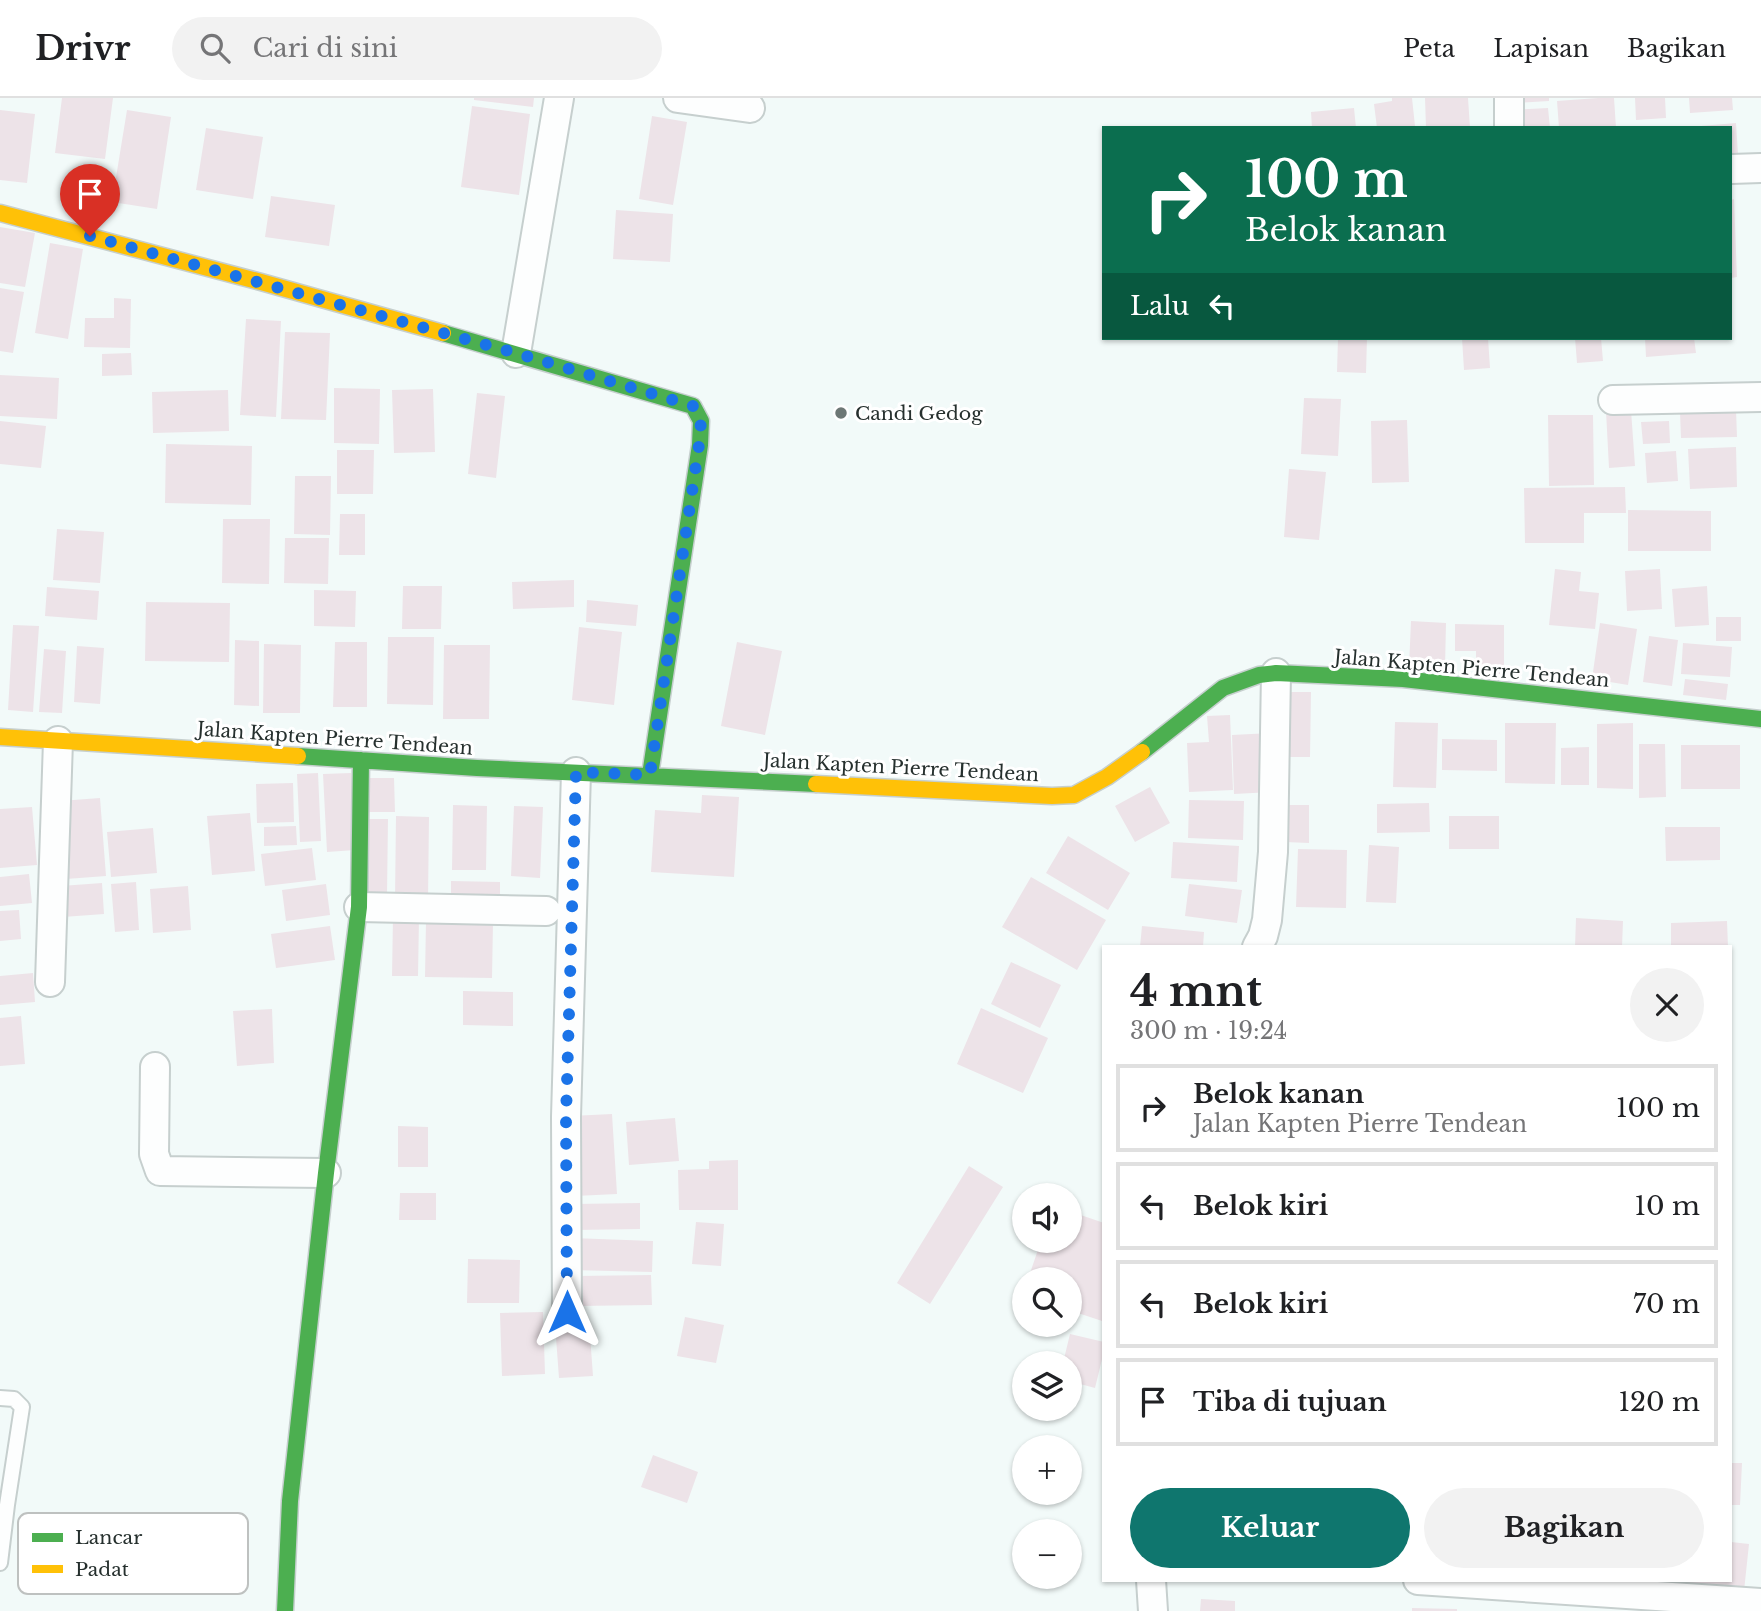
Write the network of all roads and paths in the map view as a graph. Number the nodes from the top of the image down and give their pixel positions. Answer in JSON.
{"nodes":[{"id":1,"x":559,"y":98,"type":"edge"},
{"id":2,"x":678,"y":98,"type":"edge"},
{"id":3,"x":1508,"y":98,"type":"edge"},
{"id":4,"x":750,"y":107,"type":"dead end"},
{"id":5,"x":1509,"y":126,"type":"edge"},
{"id":6,"x":1761,"y":168,"type":"edge"},
{"id":7,"x":1732,"y":169,"type":"edge"},
{"id":8,"x":0,"y":213,"type":"edge"},
{"id":9,"x":516,"y":353,"type":"junction"},
{"id":10,"x":1761,"y":397,"type":"edge"},
{"id":11,"x":1613,"y":400,"type":"dead end"},
{"id":12,"x":1276,"y":673,"type":"junction"},
{"id":13,"x":1761,"y":719,"type":"edge"},
{"id":14,"x":0,"y":737,"type":"edge"},
{"id":15,"x":58,"y":741,"type":"junction"},
{"id":16,"x":361,"y":760,"type":"junction"},
{"id":17,"x":576,"y":772,"type":"junction"},
{"id":18,"x":650,"y":775,"type":"junction"},
{"id":19,"x":359,"y":907,"type":"junction"},
{"id":20,"x":546,"y":911,"type":"dead end"},
{"id":21,"x":1257,"y":945,"type":"edge"},
{"id":22,"x":50,"y":982,"type":"dead end"},
{"id":23,"x":155,"y":1066,"type":"dead end"},
{"id":24,"x":326,"y":1172,"type":"junction"},
{"id":25,"x":567,"y":1312,"type":"dead end"},
{"id":26,"x":0,"y":1398,"type":"edge"},
{"id":27,"x":0,"y":1563,"type":"edge"},
{"id":28,"x":1152,"y":1582,"type":"edge"},
{"id":29,"x":1448,"y":1582,"type":"edge"},
{"id":30,"x":1761,"y":1604,"type":"edge"},
{"id":31,"x":285,"y":1611,"type":"edge"},
{"id":32,"x":1153,"y":1611,"type":"edge"}],
"edges":[{"from":1,"to":9,"type":"street"},
{"from":2,"to":4,"type":"street"},
{"from":3,"to":5,"type":"street"},
{"from":6,"to":7,"type":"street"},
{"from":8,"to":9,"type":"street"},
{"from":9,"to":18,"type":"street"},
{"from":10,"to":11,"type":"street"},
{"from":12,"to":13,"type":"street","name":"Jalan Kapten Pierre Tendean"},
{"from":12,"to":18,"type":"street","name":"Jalan Kapten Pierre Tendean"},
{"from":12,"to":21,"type":"street"},
{"from":14,"to":15,"type":"street","name":"Jalan Kapten Pierre Tendean"},
{"from":15,"to":16,"type":"street","name":"Jalan Kapten Pierre Tendean"},
{"from":15,"to":22,"type":"street"},
{"from":16,"to":17,"type":"street","name":"Jalan Kapten Pierre Tendean"},
{"from":16,"to":19,"type":"street"},
{"from":17,"to":18,"type":"street","name":"Jalan Kapten Pierre Tendean"},
{"from":17,"to":25,"type":"street"},
{"from":19,"to":20,"type":"street"},
{"from":19,"to":24,"type":"street"},
{"from":23,"to":24,"type":"street"},
{"from":24,"to":31,"type":"street"},
{"from":26,"to":27,"type":"lane"},
{"from":28,"to":32,"type":"street"},
{"from":29,"to":30,"type":"street"}]}
